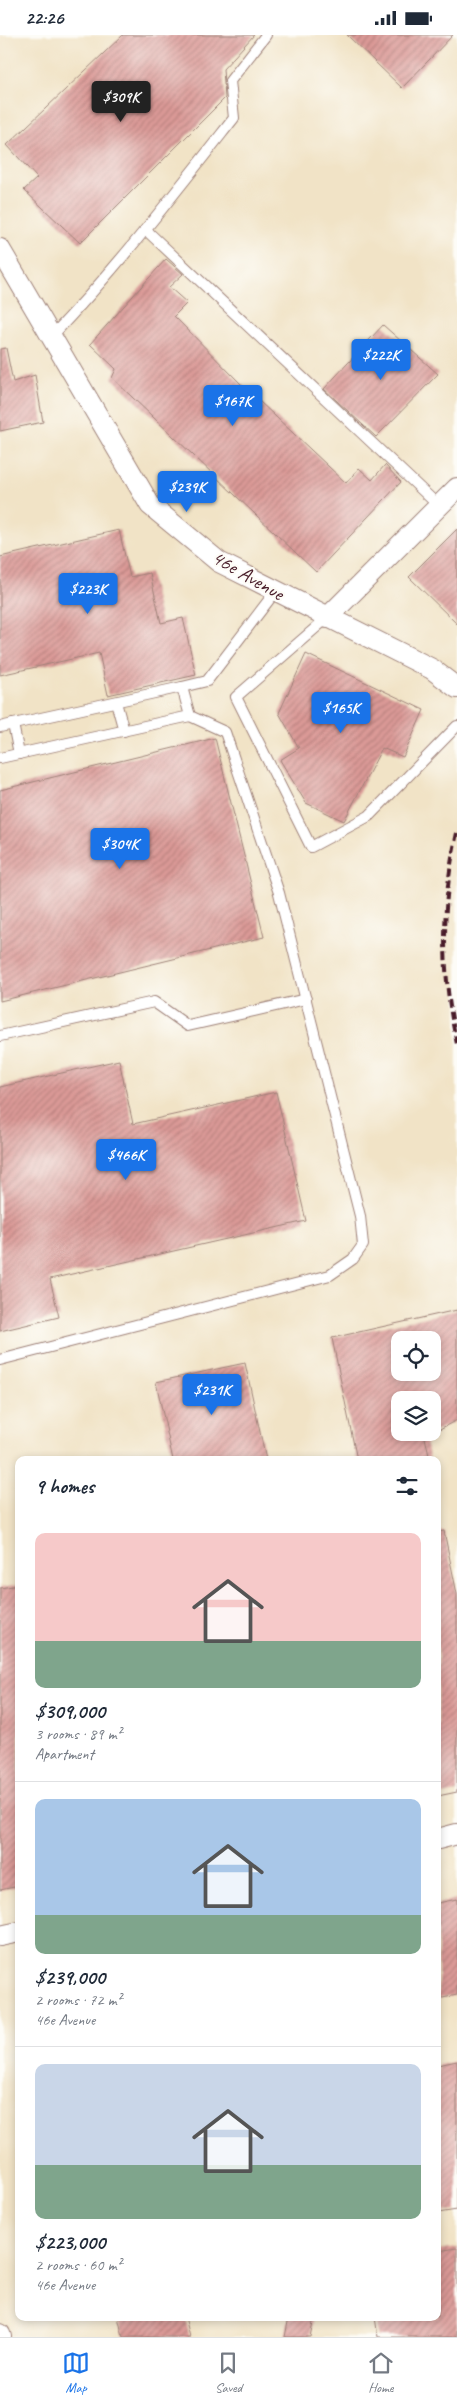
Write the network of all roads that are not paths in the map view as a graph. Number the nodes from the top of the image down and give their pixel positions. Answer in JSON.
{"nodes":[{"id":1,"x":266,"y":35,"type":"edge"},
{"id":2,"x":146,"y":230,"type":"junction"},
{"id":3,"x":0,"y":249,"type":"edge"},
{"id":4,"x":7,"y":273,"type":"edge"},
{"id":5,"x":51,"y":337,"type":"junction"},
{"id":6,"x":457,"y":488,"type":"edge"},
{"id":7,"x":439,"y":506,"type":"junction"},
{"id":8,"x":275,"y":591,"type":"junction"},
{"id":9,"x":326,"y":618,"type":"junction"},
{"id":10,"x":182,"y":687,"type":"junction"},
{"id":11,"x":457,"y":688,"type":"edge"},
{"id":12,"x":116,"y":702,"type":"junction"},
{"id":13,"x":190,"y":716,"type":"junction"},
{"id":14,"x":13,"y":724,"type":"junction"},
{"id":15,"x":457,"y":726,"type":"edge"},
{"id":16,"x":0,"y":727,"type":"edge"},
{"id":17,"x":124,"y":731,"type":"junction"},
{"id":18,"x":19,"y":754,"type":"junction"},
{"id":19,"x":0,"y":758,"type":"edge"},
{"id":20,"x":306,"y":999,"type":"junction"},
{"id":21,"x":0,"y":1037,"type":"edge"},
{"id":22,"x":0,"y":1360,"type":"edge"},
{"id":23,"x":457,"y":1835,"type":"edge"},
{"id":24,"x":441,"y":1838,"type":"edge"},
{"id":25,"x":15,"y":1933,"type":"edge"},
{"id":26,"x":0,"y":1937,"type":"edge"}],
"edges":[{"from":1,"to":2,"type":"lane"},
{"from":2,"to":5,"type":"lane"},
{"from":2,"to":7,"type":"lane"},
{"from":3,"to":4,"type":"street","name":"46e Avenue"},
{"from":4,"to":5,"type":"street","name":"46e Avenue"},
{"from":5,"to":8,"type":"street","name":"46e Avenue"},
{"from":6,"to":7,"type":"street"},
{"from":7,"to":9,"type":"street"},
{"from":8,"to":9,"type":"street","name":"46e Avenue"},
{"from":8,"to":10,"type":"lane"},
{"from":9,"to":11,"type":"street","name":"46e Avenue"},
{"from":9,"to":15,"type":"lane"},
{"from":10,"to":12,"type":"lane"},
{"from":10,"to":13,"type":"lane"},
{"from":12,"to":14,"type":"lane"},
{"from":12,"to":17,"type":"lane"},
{"from":13,"to":17,"type":"lane"},
{"from":13,"to":20,"type":"lane"},
{"from":14,"to":16,"type":"lane"},
{"from":14,"to":18,"type":"lane"},
{"from":17,"to":18,"type":"lane"},
{"from":18,"to":19,"type":"lane"},
{"from":20,"to":21,"type":"lane"},
{"from":20,"to":22,"type":"lane"},
{"from":23,"to":24,"type":"street"},
{"from":25,"to":26,"type":"street"}]}
